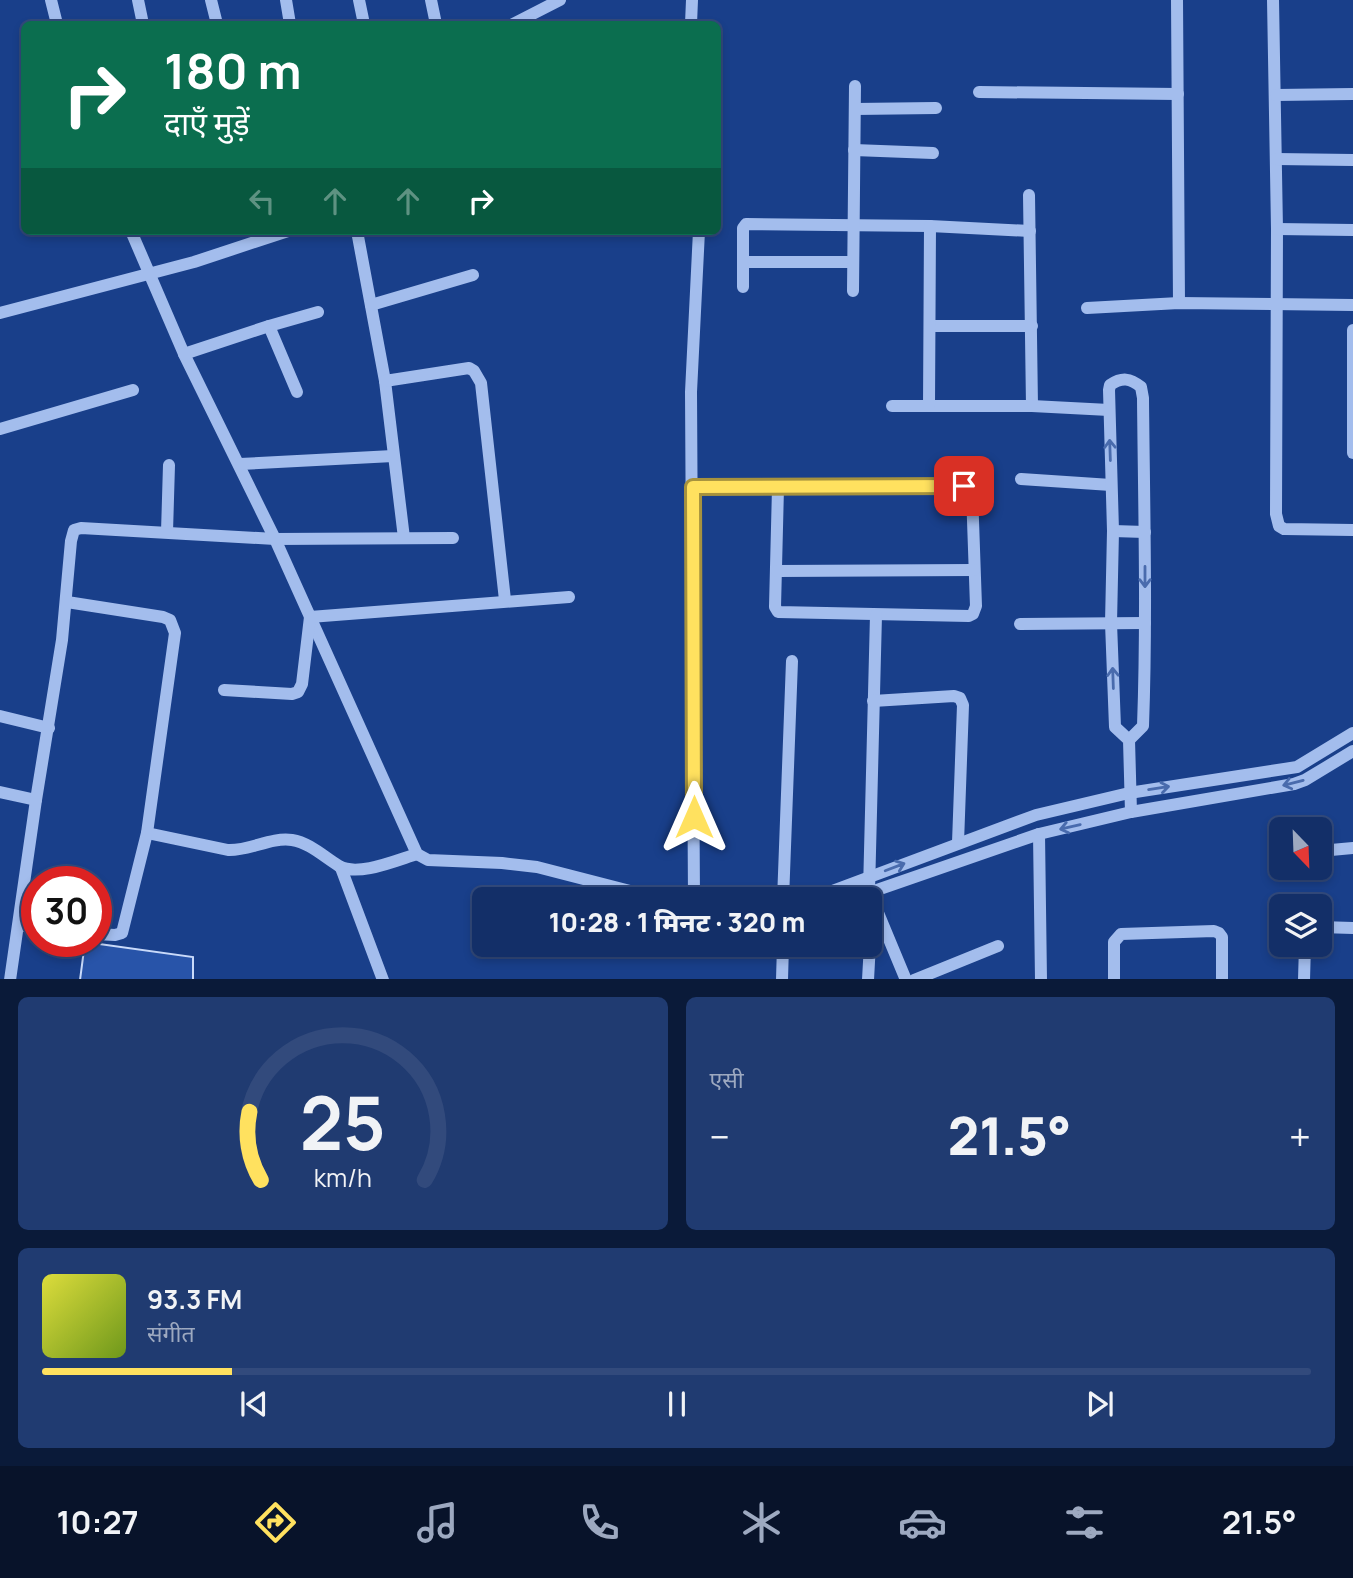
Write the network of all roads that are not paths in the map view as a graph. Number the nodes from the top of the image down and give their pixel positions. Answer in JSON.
{"nodes":[{"id":1,"x":51,"y":0,"type":"edge"},
{"id":2,"x":138,"y":0,"type":"edge"},
{"id":3,"x":211,"y":0,"type":"edge"},
{"id":4,"x":286,"y":0,"type":"edge"},
{"id":5,"x":359,"y":0,"type":"edge"},
{"id":6,"x":431,"y":0,"type":"edge"},
{"id":7,"x":560,"y":0,"type":"edge"},
{"id":8,"x":692,"y":0,"type":"edge"},
{"id":9,"x":1177,"y":0,"type":"edge"},
{"id":10,"x":1273,"y":0,"type":"edge"},
{"id":11,"x":56,"y":21,"type":"edge"},
{"id":12,"x":142,"y":21,"type":"edge"},
{"id":13,"x":215,"y":21,"type":"edge"},
{"id":14,"x":290,"y":21,"type":"edge"},
{"id":15,"x":363,"y":21,"type":"edge"},
{"id":16,"x":435,"y":21,"type":"edge"},
{"id":17,"x":519,"y":21,"type":"edge"},
{"id":18,"x":691,"y":21,"type":"edge"},
{"id":19,"x":855,"y":86,"type":"dead end"},
{"id":20,"x":979,"y":92,"type":"dead end"},
{"id":21,"x":1178,"y":94,"type":"junction"},
{"id":22,"x":1353,"y":94,"type":"edge"},
{"id":23,"x":1276,"y":95,"type":"junction"},
{"id":24,"x":936,"y":108,"type":"dead end"},
{"id":25,"x":855,"y":109,"type":"junction"},
{"id":26,"x":854,"y":150,"type":"junction"},
{"id":27,"x":933,"y":152,"type":"dead end"},
{"id":28,"x":1276,"y":159,"type":"junction"},
{"id":29,"x":1353,"y":160,"type":"edge"},
{"id":30,"x":1029,"y":195,"type":"dead end"},
{"id":31,"x":854,"y":225,"type":"junction"},
{"id":32,"x":930,"y":226,"type":"junction"},
{"id":33,"x":1277,"y":229,"type":"junction"},
{"id":34,"x":1353,"y":230,"type":"edge"},
{"id":35,"x":1030,"y":231,"type":"junction"},
{"id":36,"x":133,"y":235,"type":"edge"},
{"id":37,"x":275,"y":235,"type":"edge"},
{"id":38,"x":358,"y":235,"type":"edge"},
{"id":39,"x":699,"y":235,"type":"edge"},
{"id":40,"x":743,"y":262,"type":"junction"},
{"id":41,"x":853,"y":262,"type":"junction"},
{"id":42,"x":149,"y":274,"type":"junction"},
{"id":43,"x":473,"y":275,"type":"dead end"},
{"id":44,"x":743,"y":287,"type":"dead end"},
{"id":45,"x":853,"y":291,"type":"dead end"},
{"id":46,"x":1179,"y":303,"type":"junction"},
{"id":47,"x":1275,"y":304,"type":"junction"},
{"id":48,"x":372,"y":305,"type":"junction"},
{"id":49,"x":1353,"y":305,"type":"edge"},
{"id":50,"x":1087,"y":308,"type":"dead end"},
{"id":51,"x":318,"y":312,"type":"dead end"},
{"id":52,"x":0,"y":313,"type":"edge"},
{"id":53,"x":269,"y":326,"type":"junction"},
{"id":54,"x":931,"y":326,"type":"junction"},
{"id":55,"x":1032,"y":326,"type":"junction"},
{"id":56,"x":1353,"y":330,"type":"edge"},
{"id":57,"x":184,"y":354,"type":"junction"},
{"id":58,"x":385,"y":381,"type":"junction"},
{"id":59,"x":133,"y":390,"type":"dead end"},
{"id":60,"x":297,"y":392,"type":"dead end"},
{"id":61,"x":1353,"y":392,"type":"edge"},
{"id":62,"x":892,"y":406,"type":"dead end"},
{"id":63,"x":929,"y":406,"type":"junction"},
{"id":64,"x":1032,"y":406,"type":"junction"},
{"id":65,"x":1109,"y":410,"type":"junction"},
{"id":66,"x":0,"y":429,"type":"edge"},
{"id":67,"x":1353,"y":453,"type":"edge"},
{"id":68,"x":393,"y":456,"type":"junction"},
{"id":69,"x":240,"y":464,"type":"junction"},
{"id":70,"x":169,"y":465,"type":"dead end"},
{"id":71,"x":1021,"y":480,"type":"dead end"},
{"id":72,"x":1111,"y":485,"type":"junction"},
{"id":73,"x":693,"y":487,"type":"junction"},
{"id":74,"x":778,"y":488,"type":"junction"},
{"id":75,"x":1353,"y":530,"type":"edge"},
{"id":76,"x":1114,"y":531,"type":"junction"},
{"id":77,"x":167,"y":532,"type":"junction"},
{"id":78,"x":1144,"y":532,"type":"junction"},
{"id":79,"x":275,"y":538,"type":"junction"},
{"id":80,"x":404,"y":538,"type":"junction"},
{"id":81,"x":453,"y":538,"type":"dead end"},
{"id":82,"x":974,"y":570,"type":"junction"},
{"id":83,"x":777,"y":571,"type":"junction"},
{"id":84,"x":569,"y":597,"type":"dead end"},
{"id":85,"x":505,"y":600,"type":"junction"},
{"id":86,"x":67,"y":602,"type":"junction"},
{"id":87,"x":876,"y":615,"type":"junction"},
{"id":88,"x":310,"y":617,"type":"junction"},
{"id":89,"x":1111,"y":623,"type":"junction"},
{"id":90,"x":1145,"y":623,"type":"junction"},
{"id":91,"x":1020,"y":624,"type":"dead end"},
{"id":92,"x":792,"y":661,"type":"dead end"},
{"id":93,"x":224,"y":691,"type":"dead end"},
{"id":94,"x":873,"y":702,"type":"junction"},
{"id":95,"x":0,"y":716,"type":"edge"},
{"id":96,"x":49,"y":728,"type":"junction"},
{"id":97,"x":1353,"y":733,"type":"edge"},
{"id":98,"x":1129,"y":740,"type":"junction"},
{"id":99,"x":1353,"y":751,"type":"edge"},
{"id":100,"x":0,"y":792,"type":"edge"},
{"id":101,"x":1129,"y":793,"type":"junction"},
{"id":102,"x":36,"y":800,"type":"junction"},
{"id":103,"x":1131,"y":812,"type":"junction"},
{"id":104,"x":147,"y":833,"type":"junction"},
{"id":105,"x":1039,"y":834,"type":"junction"},
{"id":106,"x":1353,"y":842,"type":"edge"},
{"id":107,"x":958,"y":843,"type":"junction"},
{"id":108,"x":1338,"y":848,"type":"junction"},
{"id":109,"x":1353,"y":848,"type":"edge"},
{"id":110,"x":1332,"y":849,"type":"edge"},
{"id":111,"x":417,"y":854,"type":"junction"},
{"id":112,"x":341,"y":868,"type":"junction"},
{"id":113,"x":868,"y":877,"type":"junction"},
{"id":114,"x":615,"y":887,"type":"edge"},
{"id":115,"x":694,"y":887,"type":"edge"},
{"id":116,"x":783,"y":887,"type":"edge"},
{"id":117,"x":842,"y":887,"type":"edge"},
{"id":118,"x":870,"y":887,"type":"edge"},
{"id":119,"x":882,"y":893,"type":"edge"},
{"id":120,"x":882,"y":923,"type":"edge"},
{"id":121,"x":19,"y":925,"type":"joint"},
{"id":122,"x":1332,"y":927,"type":"edge"},
{"id":123,"x":1353,"y":928,"type":"edge"},
{"id":124,"x":112,"y":935,"type":"edge"},
{"id":125,"x":998,"y":946,"type":"dead end"},
{"id":126,"x":783,"y":957,"type":"edge"},
{"id":127,"x":869,"y":957,"type":"edge"},
{"id":128,"x":1305,"y":957,"type":"edge"},
{"id":129,"x":10,"y":979,"type":"edge"},
{"id":130,"x":383,"y":979,"type":"edge"},
{"id":131,"x":782,"y":979,"type":"edge"},
{"id":132,"x":868,"y":979,"type":"edge"},
{"id":133,"x":906,"y":979,"type":"edge"},
{"id":134,"x":914,"y":979,"type":"edge"},
{"id":135,"x":1041,"y":979,"type":"edge"},
{"id":136,"x":1114,"y":979,"type":"edge"},
{"id":137,"x":1222,"y":979,"type":"edge"},
{"id":138,"x":1304,"y":979,"type":"edge"}],
"edges":[{"from":1,"to":11,"type":"street"},
{"from":2,"to":12,"type":"street"},
{"from":3,"to":13,"type":"street"},
{"from":4,"to":14,"type":"street"},
{"from":5,"to":15,"type":"street"},
{"from":6,"to":16,"type":"street"},
{"from":7,"to":17,"type":"street"},
{"from":8,"to":18,"type":"street"},
{"from":9,"to":21,"type":"street"},
{"from":10,"to":23,"type":"street"},
{"from":19,"to":25,"type":"street"},
{"from":20,"to":21,"type":"street"},
{"from":21,"to":46,"type":"street"},
{"from":22,"to":23,"type":"street"},
{"from":23,"to":28,"type":"street"},
{"from":24,"to":25,"type":"street"},
{"from":25,"to":26,"type":"street"},
{"from":26,"to":27,"type":"street"},
{"from":26,"to":31,"type":"street"},
{"from":28,"to":29,"type":"street"},
{"from":28,"to":33,"type":"street"},
{"from":30,"to":35,"type":"street"},
{"from":31,"to":32,"type":"street"},
{"from":31,"to":40,"type":"street"},
{"from":31,"to":41,"type":"street"},
{"from":32,"to":35,"type":"street"},
{"from":32,"to":54,"type":"street"},
{"from":33,"to":34,"type":"street"},
{"from":33,"to":47,"type":"street"},
{"from":35,"to":55,"type":"street"},
{"from":36,"to":42,"type":"street"},
{"from":37,"to":42,"type":"street"},
{"from":38,"to":48,"type":"street"},
{"from":39,"to":73,"type":"street"},
{"from":40,"to":41,"type":"street"},
{"from":40,"to":44,"type":"street"},
{"from":41,"to":45,"type":"street"},
{"from":42,"to":52,"type":"street"},
{"from":42,"to":57,"type":"street"},
{"from":43,"to":48,"type":"street"},
{"from":46,"to":47,"type":"street"},
{"from":46,"to":50,"type":"street"},
{"from":47,"to":49,"type":"street"},
{"from":47,"to":75,"type":"street"},
{"from":48,"to":58,"type":"street"},
{"from":51,"to":53,"type":"street"},
{"from":53,"to":57,"type":"street"},
{"from":53,"to":60,"type":"street"},
{"from":54,"to":55,"type":"street"},
{"from":54,"to":63,"type":"street"},
{"from":55,"to":64,"type":"street"},
{"from":56,"to":61,"type":"street"},
{"from":57,"to":69,"type":"street"},
{"from":58,"to":68,"type":"street"},
{"from":58,"to":85,"type":"street"},
{"from":59,"to":66,"type":"street"},
{"from":61,"to":67,"type":"street"},
{"from":62,"to":63,"type":"street"},
{"from":63,"to":64,"type":"street"},
{"from":64,"to":65,"type":"street"},
{"from":72,"to":65,"type":"street","one_way":true},
{"from":65,"to":78,"type":"street"},
{"from":68,"to":69,"type":"street"},
{"from":68,"to":80,"type":"street"},
{"from":69,"to":79,"type":"street"},
{"from":70,"to":77,"type":"street"},
{"from":71,"to":72,"type":"street"},
{"from":72,"to":76,"type":"street"},
{"from":73,"to":74,"type":"street"},
{"from":73,"to":115,"type":"street"},
{"from":74,"to":82,"type":"street"},
{"from":74,"to":83,"type":"street"},
{"from":76,"to":78,"type":"street"},
{"from":76,"to":89,"type":"street"},
{"from":77,"to":79,"type":"street"},
{"from":77,"to":86,"type":"street"},
{"from":78,"to":90,"type":"street","one_way":true},
{"from":79,"to":80,"type":"street"},
{"from":79,"to":88,"type":"street"},
{"from":80,"to":81,"type":"street"},
{"from":82,"to":83,"type":"street"},
{"from":82,"to":87,"type":"street"},
{"from":83,"to":87,"type":"street"},
{"from":84,"to":85,"type":"street"},
{"from":85,"to":88,"type":"street"},
{"from":86,"to":96,"type":"street"},
{"from":86,"to":104,"type":"street"},
{"from":87,"to":94,"type":"street"},
{"from":88,"to":93,"type":"street"},
{"from":88,"to":111,"type":"street"},
{"from":89,"to":90,"type":"street"},
{"from":89,"to":91,"type":"street"},
{"from":98,"to":89,"type":"street","one_way":true},
{"from":90,"to":98,"type":"street"},
{"from":92,"to":116,"type":"street"},
{"from":94,"to":107,"type":"street"},
{"from":94,"to":113,"type":"street"},
{"from":95,"to":96,"type":"street"},
{"from":96,"to":102,"type":"street"},
{"from":101,"to":97,"type":"street","one_way":true},
{"from":98,"to":101,"type":"street"},
{"from":99,"to":103,"type":"street","one_way":true},
{"from":100,"to":102,"type":"street"},
{"from":101,"to":103,"type":"street"},
{"from":101,"to":107,"type":"street"},
{"from":102,"to":121,"type":"street"},
{"from":103,"to":105,"type":"street","one_way":true},
{"from":104,"to":112,"type":"street"},
{"from":104,"to":124,"type":"street"},
{"from":105,"to":119,"type":"street"},
{"from":105,"to":135,"type":"street"},
{"from":106,"to":108,"type":"street"},
{"from":113,"to":107,"type":"street","one_way":true},
{"from":108,"to":109,"type":"street"},
{"from":108,"to":110,"type":"street"},
{"from":111,"to":112,"type":"street"},
{"from":111,"to":114,"type":"street"},
{"from":112,"to":130,"type":"street"},
{"from":113,"to":117,"type":"street"},
{"from":113,"to":118,"type":"street"},
{"from":120,"to":133,"type":"street"},
{"from":121,"to":129,"type":"street"},
{"from":122,"to":123,"type":"street"},
{"from":125,"to":134,"type":"street"},
{"from":126,"to":131,"type":"street"},
{"from":127,"to":132,"type":"street"},
{"from":128,"to":138,"type":"street"},
{"from":136,"to":137,"type":"street"}]}
